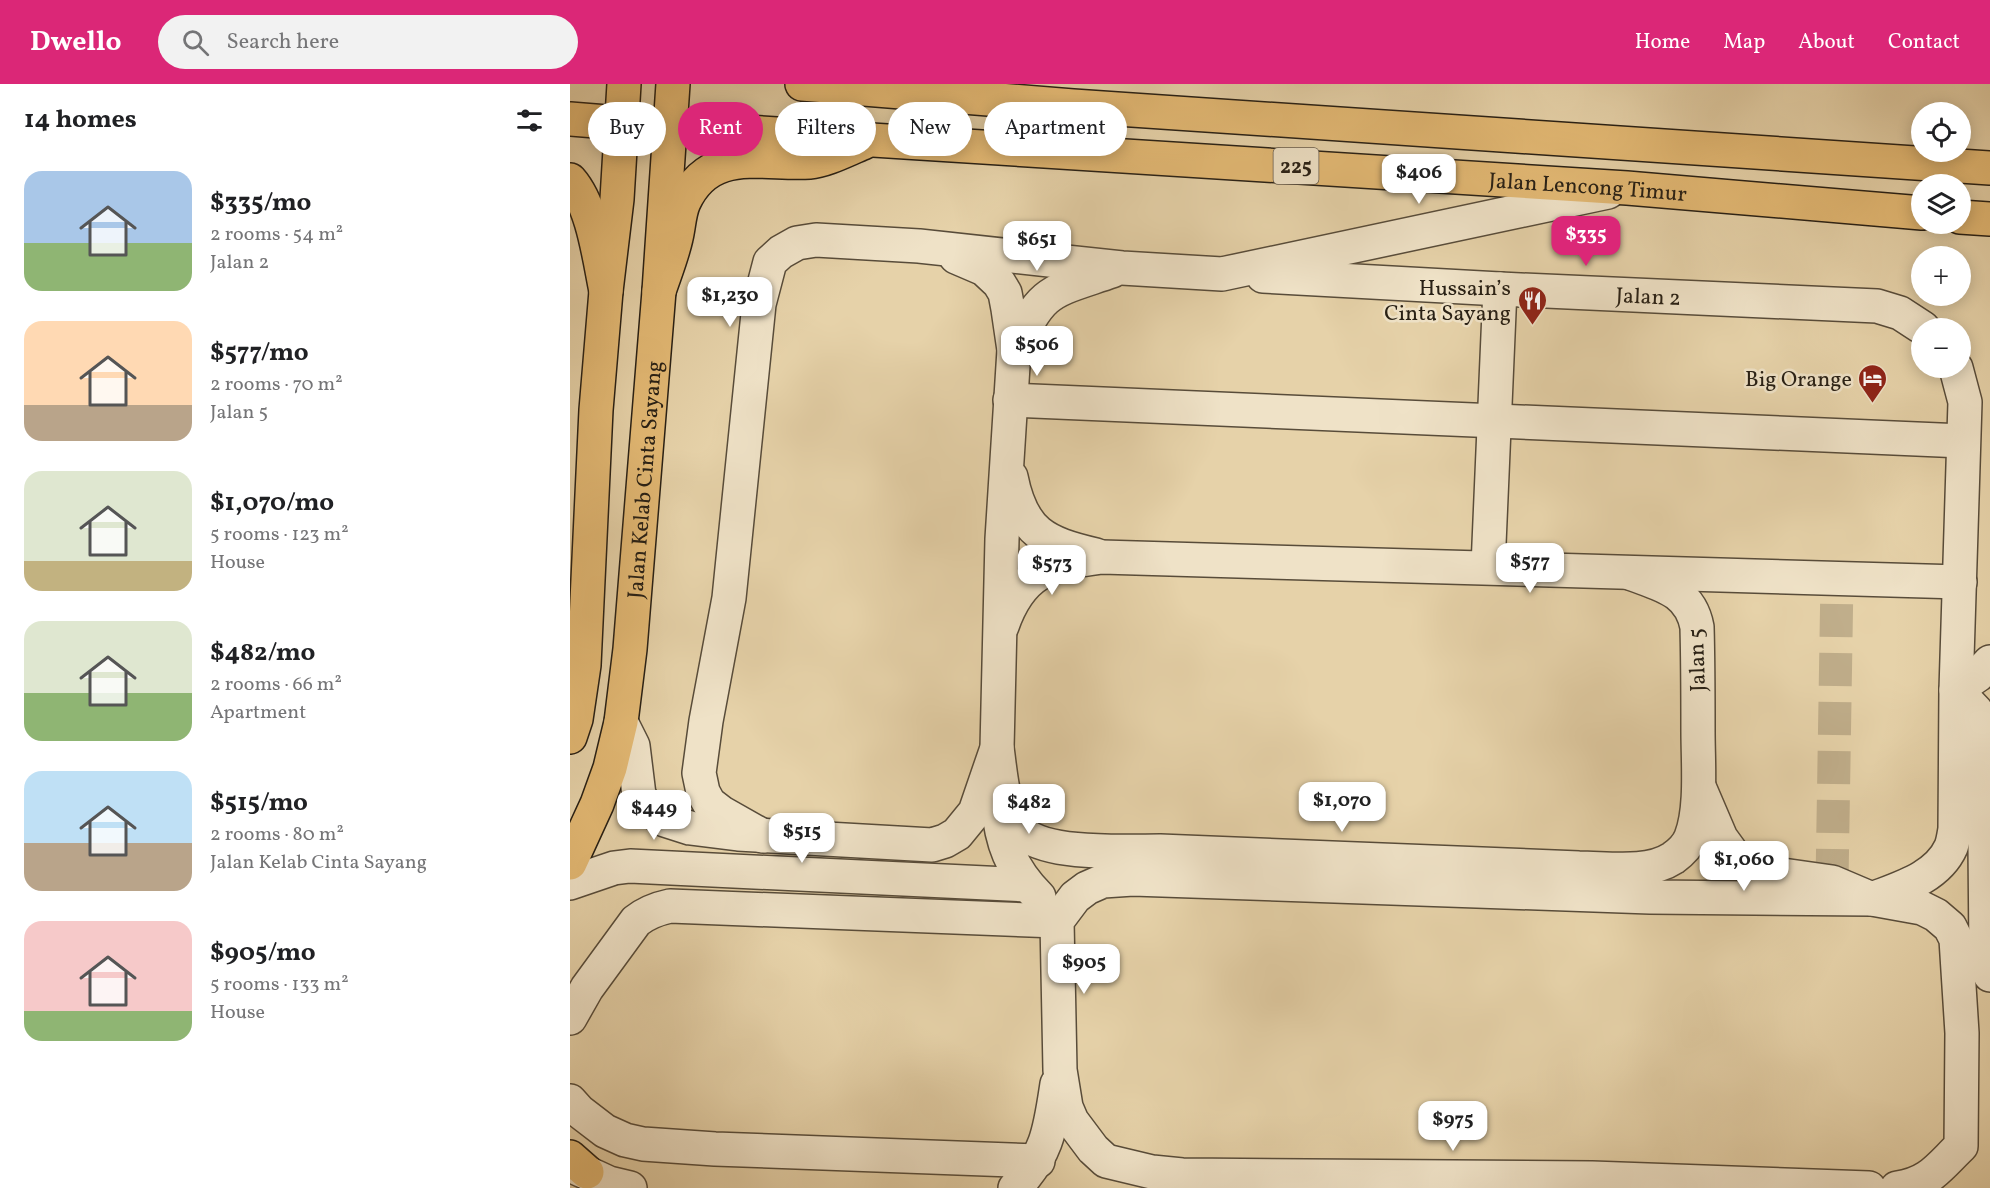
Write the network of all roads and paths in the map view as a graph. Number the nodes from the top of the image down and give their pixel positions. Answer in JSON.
{"nodes":[{"id":1,"x":624,"y":84,"type":"edge"},
{"id":2,"x":673,"y":84,"type":"edge"},
{"id":3,"x":814,"y":84,"type":"edge"},
{"id":4,"x":623,"y":102,"type":"edge"},
{"id":5,"x":570,"y":118,"type":"edge"},
{"id":6,"x":588,"y":120,"type":"edge"},
{"id":7,"x":666,"y":127,"type":"edge"},
{"id":8,"x":669,"y":127,"type":"junction"},
{"id":9,"x":775,"y":133,"type":"edge"},
{"id":10,"x":876,"y":138,"type":"edge"},
{"id":11,"x":619,"y":156,"type":"edge"},
{"id":12,"x":829,"y":156,"type":"edge"},
{"id":13,"x":1990,"y":168,"type":"edge"},
{"id":14,"x":570,"y":180,"type":"edge"},
{"id":15,"x":1627,"y":188,"type":"junction"},
{"id":16,"x":1911,"y":212,"type":"edge"},
{"id":17,"x":1971,"y":218,"type":"edge"},
{"id":18,"x":1990,"y":219,"type":"edge"},
{"id":19,"x":919,"y":246,"type":"junction"},
{"id":20,"x":1122,"y":268,"type":"junction"},
{"id":21,"x":1222,"y":274,"type":"junction"},
{"id":22,"x":1500,"y":289,"type":"junction"},
{"id":23,"x":606,"y":291,"type":"junction"},
{"id":24,"x":659,"y":291,"type":"junction"},
{"id":25,"x":1911,"y":320,"type":"edge"},
{"id":26,"x":1014,"y":350,"type":"junction"},
{"id":27,"x":1959,"y":378,"type":"edge"},
{"id":28,"x":1010,"y":400,"type":"junction"},
{"id":29,"x":1495,"y":421,"type":"junction"},
{"id":30,"x":1963,"y":441,"type":"junction"},
{"id":31,"x":1007,"y":455,"type":"junction"},
{"id":32,"x":1102,"y":557,"type":"junction"},
{"id":33,"x":1488,"y":567,"type":"junction"},
{"id":34,"x":1630,"y":573,"type":"junction"},
{"id":35,"x":1960,"y":582,"type":"junction"},
{"id":36,"x":1000,"y":633,"type":"junction"},
{"id":37,"x":1990,"y":662,"type":"edge"},
{"id":38,"x":1956,"y":690,"type":"junction"},
{"id":39,"x":621,"y":722,"type":"junction"},
{"id":40,"x":570,"y":737,"type":"edge"},
{"id":41,"x":998,"y":748,"type":"junction"},
{"id":42,"x":1698,"y":784,"type":"junction"},
{"id":43,"x":763,"y":836,"type":"junction"},
{"id":44,"x":570,"y":863,"type":"edge"},
{"id":45,"x":570,"y":883,"type":"edge"},
{"id":46,"x":1027,"y":885,"type":"junction"},
{"id":47,"x":1872,"y":899,"type":"junction"},
{"id":48,"x":1057,"y":921,"type":"junction"},
{"id":49,"x":1990,"y":975,"type":"edge"},
{"id":50,"x":570,"y":1018,"type":"edge"},
{"id":51,"x":1060,"y":1070,"type":"junction"},
{"id":52,"x":570,"y":1101,"type":"edge"},
{"id":53,"x":1038,"y":1161,"type":"junction"},
{"id":54,"x":576,"y":1164,"type":"edge"},
{"id":55,"x":630,"y":1188,"type":"edge"},
{"id":56,"x":1015,"y":1188,"type":"edge"},
{"id":57,"x":1869,"y":1188,"type":"edge"},
{"id":58,"x":1898,"y":1188,"type":"edge"}],
"edges":[{"from":1,"to":4,"type":"main road","name":"Jalan Kelab Cinta Sayang"},
{"from":2,"to":8,"type":"main road","name":"Jalan Kelab Cinta Sayang"},
{"from":3,"to":13,"type":"main road","name":"Jalan Lencong Timur","number":"225"},
{"from":5,"to":6,"type":"main road","name":"Jalan Lencong Timur","number":"225"},
{"from":7,"to":8,"type":"main road","name":"Jalan Lencong Timur","number":"225"},
{"from":8,"to":9,"type":"main road","name":"Jalan Lencong Timur","number":"225"},
{"from":8,"to":24,"type":"main road","name":"Jalan Kelab Cinta Sayang"},
{"from":10,"to":15,"type":"main road","name":"Jalan Lencong Timur","number":"225"},
{"from":11,"to":23,"type":"main road","name":"Jalan Kelab Cinta Sayang"},
{"from":12,"to":24,"type":"main road"},
{"from":14,"to":23,"type":"main road"},
{"from":15,"to":16,"type":"main road","name":"Jalan Lencong Timur","number":"225"},
{"from":15,"to":21,"type":"street"},
{"from":17,"to":18,"type":"main road"},
{"from":19,"to":20,"type":"street","name":"Jalan 2"},
{"from":19,"to":26,"type":"street"},
{"from":19,"to":43,"type":"street"},
{"from":20,"to":21,"type":"street","name":"Jalan 2"},
{"from":20,"to":26,"type":"street"},
{"from":21,"to":22,"type":"street","name":"Jalan 2"},
{"from":22,"to":25,"type":"street","name":"Jalan 2"},
{"from":22,"to":29,"type":"street"},
{"from":23,"to":40,"type":"main road","name":"Jalan Kelab Cinta Sayang"},
{"from":24,"to":39,"type":"main road","name":"Jalan Kelab Cinta Sayang"},
{"from":26,"to":28,"type":"street"},
{"from":27,"to":30,"type":"street"},
{"from":28,"to":29,"type":"street"},
{"from":28,"to":31,"type":"street"},
{"from":29,"to":30,"type":"street"},
{"from":29,"to":33,"type":"street"},
{"from":30,"to":35,"type":"street"},
{"from":31,"to":32,"type":"street"},
{"from":31,"to":36,"type":"street"},
{"from":32,"to":33,"type":"street"},
{"from":32,"to":36,"type":"street"},
{"from":33,"to":34,"type":"street"},
{"from":34,"to":35,"type":"street"},
{"from":34,"to":42,"type":"street","name":"Jalan 5"},
{"from":35,"to":38,"type":"street"},
{"from":36,"to":41,"type":"street"},
{"from":37,"to":38,"type":"street"},
{"from":38,"to":47,"type":"street"},
{"from":38,"to":49,"type":"street"},
{"from":39,"to":43,"type":"street"},
{"from":39,"to":44,"type":"main road","name":"Jalan Kelab Cinta Sayang"},
{"from":41,"to":42,"type":"street","name":"Jalan 5"},
{"from":41,"to":43,"type":"street"},
{"from":41,"to":46,"type":"street"},
{"from":42,"to":47,"type":"street"},
{"from":45,"to":46,"type":"street"},
{"from":46,"to":48,"type":"street"},
{"from":47,"to":48,"type":"street"},
{"from":47,"to":58,"type":"street"},
{"from":48,"to":50,"type":"street"},
{"from":48,"to":51,"type":"street"},
{"from":51,"to":53,"type":"street"},
{"from":51,"to":57,"type":"street"},
{"from":52,"to":53,"type":"street"},
{"from":53,"to":56,"type":"street"},
{"from":54,"to":55,"type":"street"}]}
